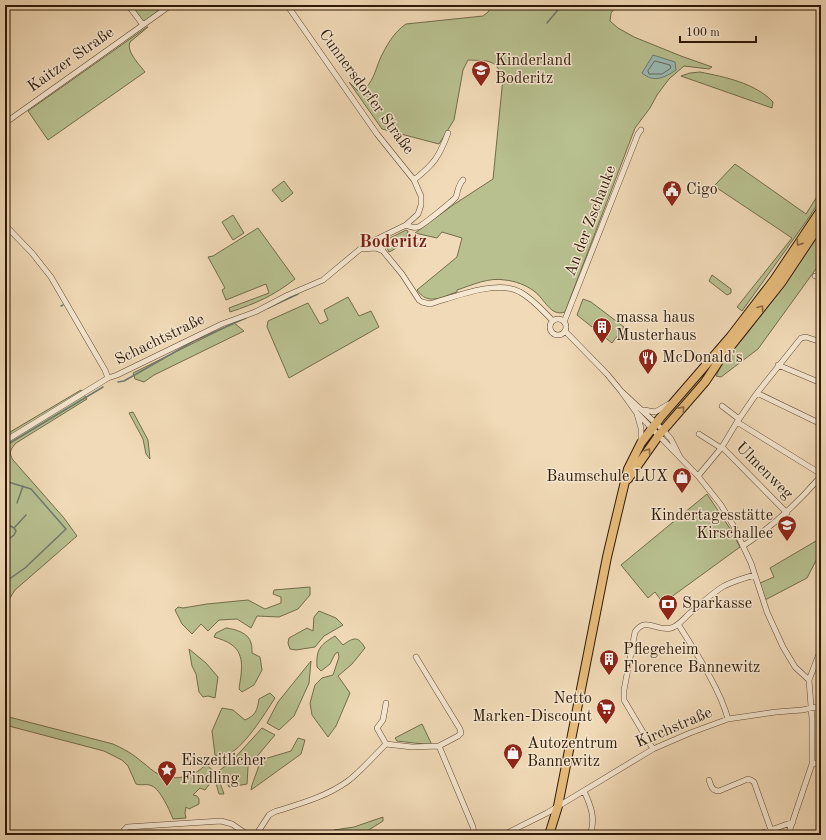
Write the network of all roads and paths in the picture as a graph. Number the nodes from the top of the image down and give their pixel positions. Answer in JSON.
{"nodes":[{"id":1,"x":128,"y":5,"type":"edge"},
{"id":2,"x":171,"y":5,"type":"edge"},
{"id":3,"x":287,"y":5,"type":"edge"},
{"id":4,"x":143,"y":25,"type":"junction"},
{"id":5,"x":5,"y":122,"type":"edge"},
{"id":6,"x":641,"y":130,"type":"dead end"},
{"id":7,"x":448,"y":133,"type":"dead end"},
{"id":8,"x":414,"y":180,"type":"junction"},
{"id":9,"x":463,"y":180,"type":"dead end"},
{"id":10,"x":821,"y":210,"type":"edge"},
{"id":11,"x":821,"y":223,"type":"edge"},
{"id":12,"x":5,"y":225,"type":"edge"},
{"id":13,"x":406,"y":225,"type":"junction"},
{"id":14,"x":384,"y":236,"type":"junction"},
{"id":15,"x":361,"y":249,"type":"junction"},
{"id":16,"x":383,"y":250,"type":"junction"},
{"id":17,"x":815,"y":276,"type":"dead end"},
{"id":18,"x":821,"y":278,"type":"edge"},
{"id":19,"x":553,"y":321,"type":"junction"},
{"id":20,"x":564,"y":322,"type":"junction"},
{"id":21,"x":565,"y":331,"type":"junction"},
{"id":22,"x":821,"y":342,"type":"edge"},
{"id":23,"x":778,"y":365,"type":"junction"},
{"id":24,"x":108,"y":378,"type":"junction"},
{"id":25,"x":821,"y":383,"type":"edge"},
{"id":26,"x":621,"y":391,"type":"junction"},
{"id":27,"x":757,"y":393,"type":"junction"},
{"id":28,"x":677,"y":399,"type":"junction"},
{"id":29,"x":722,"y":406,"type":"dead end"},
{"id":30,"x":642,"y":410,"type":"junction"},
{"id":31,"x":636,"y":412,"type":"junction"},
{"id":32,"x":738,"y":420,"type":"junction"},
{"id":33,"x":821,"y":424,"type":"edge"},
{"id":34,"x":654,"y":426,"type":"junction"},
{"id":35,"x":661,"y":433,"type":"junction"},
{"id":36,"x":699,"y":434,"type":"dead end"},
{"id":37,"x":5,"y":441,"type":"edge"},
{"id":38,"x":641,"y":443,"type":"junction"},
{"id":39,"x":722,"y":448,"type":"junction"},
{"id":40,"x":821,"y":475,"type":"edge"},
{"id":41,"x":698,"y":476,"type":"junction"},
{"id":42,"x":626,"y":481,"type":"junction"},
{"id":43,"x":787,"y":513,"type":"junction"},
{"id":44,"x":743,"y":546,"type":"junction"},
{"id":45,"x":755,"y":575,"type":"junction"},
{"id":46,"x":678,"y":624,"type":"junction"},
{"id":47,"x":821,"y":649,"type":"edge"},
{"id":48,"x":416,"y":657,"type":"dead end"},
{"id":49,"x":809,"y":680,"type":"junction"},
{"id":50,"x":386,"y":703,"type":"dead end"},
{"id":51,"x":821,"y":706,"type":"edge"},
{"id":52,"x":812,"y":708,"type":"junction"},
{"id":53,"x":728,"y":719,"type":"junction"},
{"id":54,"x":386,"y":744,"type":"junction"},
{"id":55,"x":439,"y":746,"type":"junction"},
{"id":56,"x":652,"y":749,"type":"junction"},
{"id":57,"x":821,"y":762,"type":"edge"},
{"id":58,"x":812,"y":764,"type":"junction"},
{"id":59,"x":709,"y":780,"type":"dead end"},
{"id":60,"x":584,"y":791,"type":"junction"},
{"id":61,"x":558,"y":806,"type":"junction"},
{"id":62,"x":792,"y":822,"type":"junction"},
{"id":63,"x":771,"y":830,"type":"junction"},
{"id":64,"x":124,"y":835,"type":"edge"},
{"id":65,"x":248,"y":835,"type":"edge"},
{"id":66,"x":256,"y":835,"type":"edge"},
{"id":67,"x":474,"y":835,"type":"edge"},
{"id":68,"x":503,"y":835,"type":"edge"},
{"id":69,"x":549,"y":835,"type":"edge"},
{"id":70,"x":590,"y":835,"type":"edge"},
{"id":71,"x":757,"y":835,"type":"edge"},
{"id":72,"x":788,"y":835,"type":"edge"}],
"edges":[{"from":1,"to":4,"type":"street"},
{"from":2,"to":4,"type":"street","name":"Kaitzer Straße"},
{"from":3,"to":8,"type":"street","name":"Cunnersdorfer Straße"},
{"from":4,"to":5,"type":"street","name":"Kaitzer Straße"},
{"from":6,"to":20,"type":"street","name":"An der Zschauke"},
{"from":7,"to":8,"type":"street"},
{"from":8,"to":13,"type":"street","name":"Cunnersdorfer Straße"},
{"from":9,"to":13,"type":"street"},
{"from":10,"to":28,"type":"main road","one_way":true},
{"from":35,"to":11,"type":"main road","one_way":true},
{"from":12,"to":24,"type":"street"},
{"from":13,"to":14,"type":"street","name":"Schachtstraße"},
{"from":14,"to":15,"type":"street","name":"Schachtstraße"},
{"from":14,"to":16,"type":"street"},
{"from":15,"to":16,"type":"street"},
{"from":15,"to":24,"type":"street","name":"Schachtstraße"},
{"from":16,"to":19,"type":"street"},
{"from":17,"to":18,"type":"street"},
{"from":19,"to":20,"type":"street"},
{"from":19,"to":21,"type":"street"},
{"from":20,"to":21,"type":"street"},
{"from":21,"to":26,"type":"street"},
{"from":22,"to":23,"type":"street"},
{"from":23,"to":25,"type":"street"},
{"from":23,"to":27,"type":"street"},
{"from":24,"to":37,"type":"street","name":"Schachtstraße"},
{"from":26,"to":30,"type":"street"},
{"from":26,"to":31,"type":"street"},
{"from":27,"to":32,"type":"street"},
{"from":27,"to":33,"type":"street"},
{"from":28,"to":30,"type":"street"},
{"from":28,"to":34,"type":"main road"},
{"from":29,"to":32,"type":"street"},
{"from":30,"to":34,"type":"street"},
{"from":31,"to":34,"type":"street"},
{"from":31,"to":38,"type":"street"},
{"from":32,"to":39,"type":"street"},
{"from":32,"to":40,"type":"street"},
{"from":34,"to":35,"type":"street"},
{"from":34,"to":38,"type":"main road"},
{"from":35,"to":41,"type":"street"},
{"from":42,"to":35,"type":"main road","one_way":true},
{"from":36,"to":39,"type":"street","name":"Ulmenweg"},
{"from":38,"to":42,"type":"main road"},
{"from":39,"to":41,"type":"street"},
{"from":39,"to":43,"type":"street","name":"Ulmenweg"},
{"from":40,"to":43,"type":"street"},
{"from":41,"to":44,"type":"street"},
{"from":42,"to":61,"type":"main road"},
{"from":43,"to":44,"type":"street"},
{"from":44,"to":45,"type":"street"},
{"from":45,"to":46,"type":"street"},
{"from":45,"to":49,"type":"street"},
{"from":46,"to":53,"type":"street"},
{"from":46,"to":56,"type":"street"},
{"from":47,"to":49,"type":"street"},
{"from":48,"to":55,"type":"street"},
{"from":49,"to":52,"type":"street"},
{"from":50,"to":54,"type":"street"},
{"from":51,"to":52,"type":"street","name":"Kirchstraße"},
{"from":52,"to":53,"type":"street","name":"Kirchstraße"},
{"from":52,"to":58,"type":"street"},
{"from":53,"to":56,"type":"street","name":"Kirchstraße"},
{"from":54,"to":55,"type":"street"},
{"from":54,"to":66,"type":"street"},
{"from":55,"to":67,"type":"street"},
{"from":56,"to":60,"type":"street","name":"Kirchstraße"},
{"from":57,"to":58,"type":"street"},
{"from":58,"to":62,"type":"street"},
{"from":59,"to":63,"type":"street"},
{"from":60,"to":61,"type":"street","name":"Kirchstraße"},
{"from":60,"to":70,"type":"street"},
{"from":61,"to":68,"type":"street","name":"Kirchstraße"},
{"from":61,"to":69,"type":"main road"},
{"from":62,"to":63,"type":"street"},
{"from":62,"to":72,"type":"street"},
{"from":63,"to":71,"type":"street"},
{"from":64,"to":65,"type":"street"}]}
